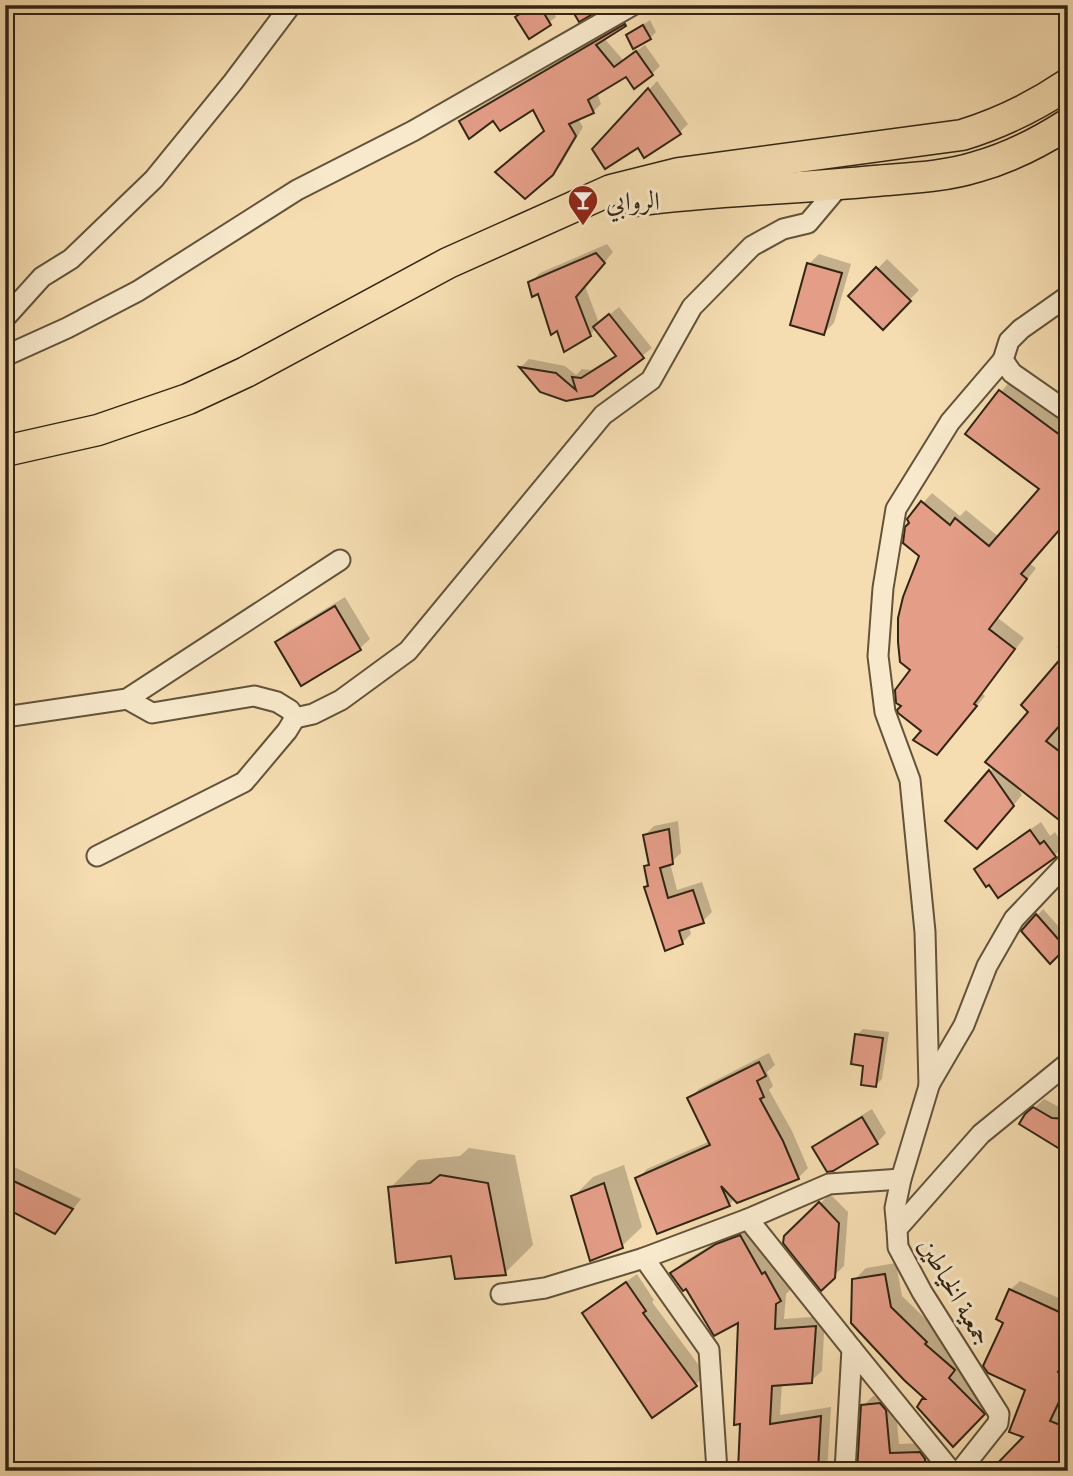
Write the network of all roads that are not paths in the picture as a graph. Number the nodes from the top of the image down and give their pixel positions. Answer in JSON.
{"nodes":[{"id":1,"x":290,"y":5,"type":"edge"},
{"id":2,"x":634,"y":5,"type":"edge"},
{"id":3,"x":1068,"y":85,"type":"edge"},
{"id":4,"x":1068,"y":124,"type":"edge"},
{"id":5,"x":840,"y":185,"type":"junction"},
{"id":6,"x":556,"y":216,"type":"junction"},
{"id":7,"x":1068,"y":296,"type":"edge"},
{"id":8,"x":5,"y":318,"type":"edge"},
{"id":9,"x":5,"y":356,"type":"edge"},
{"id":10,"x":1003,"y":360,"type":"junction"},
{"id":11,"x":1068,"y":412,"type":"edge"},
{"id":12,"x":5,"y":451,"type":"edge"},
{"id":13,"x":340,"y":560,"type":"dead end"},
{"id":14,"x":127,"y":699,"type":"junction"},
{"id":15,"x":5,"y":717,"type":"edge"},
{"id":16,"x":295,"y":718,"type":"junction"},
{"id":17,"x":97,"y":856,"type":"dead end"},
{"id":18,"x":1068,"y":862,"type":"edge"},
{"id":19,"x":1068,"y":1062,"type":"edge"},
{"id":20,"x":929,"y":1086,"type":"junction"},
{"id":21,"x":901,"y":1179,"type":"junction"},
{"id":22,"x":748,"y":1219,"type":"junction"},
{"id":23,"x":897,"y":1229,"type":"junction"},
{"id":24,"x":644,"y":1258,"type":"junction"},
{"id":25,"x":502,"y":1294,"type":"dead end"},
{"id":26,"x":852,"y":1349,"type":"junction"},
{"id":27,"x":717,"y":1471,"type":"edge"},
{"id":28,"x":845,"y":1471,"type":"edge"},
{"id":29,"x":951,"y":1471,"type":"edge"},
{"id":30,"x":960,"y":1471,"type":"edge"}],
"edges":[{"from":1,"to":8,"type":"street"},
{"from":2,"to":9,"type":"street"},
{"from":3,"to":6,"type":"main road"},
{"from":4,"to":5,"type":"main road"},
{"from":5,"to":6,"type":"main road"},
{"from":5,"to":16,"type":"street"},
{"from":6,"to":12,"type":"main road"},
{"from":7,"to":10,"type":"street"},
{"from":10,"to":11,"type":"street"},
{"from":10,"to":20,"type":"street"},
{"from":13,"to":14,"type":"street"},
{"from":14,"to":15,"type":"street"},
{"from":14,"to":16,"type":"street"},
{"from":16,"to":17,"type":"street"},
{"from":18,"to":20,"type":"street"},
{"from":19,"to":23,"type":"street","name":"جمعية الخياطين"},
{"from":20,"to":21,"type":"street"},
{"from":21,"to":22,"type":"street"},
{"from":21,"to":23,"type":"street"},
{"from":22,"to":24,"type":"street"},
{"from":22,"to":26,"type":"street"},
{"from":23,"to":30,"type":"street","name":"جمعية الخياطين"},
{"from":24,"to":25,"type":"street"},
{"from":24,"to":27,"type":"street"},
{"from":26,"to":28,"type":"street"},
{"from":26,"to":29,"type":"street"}]}
